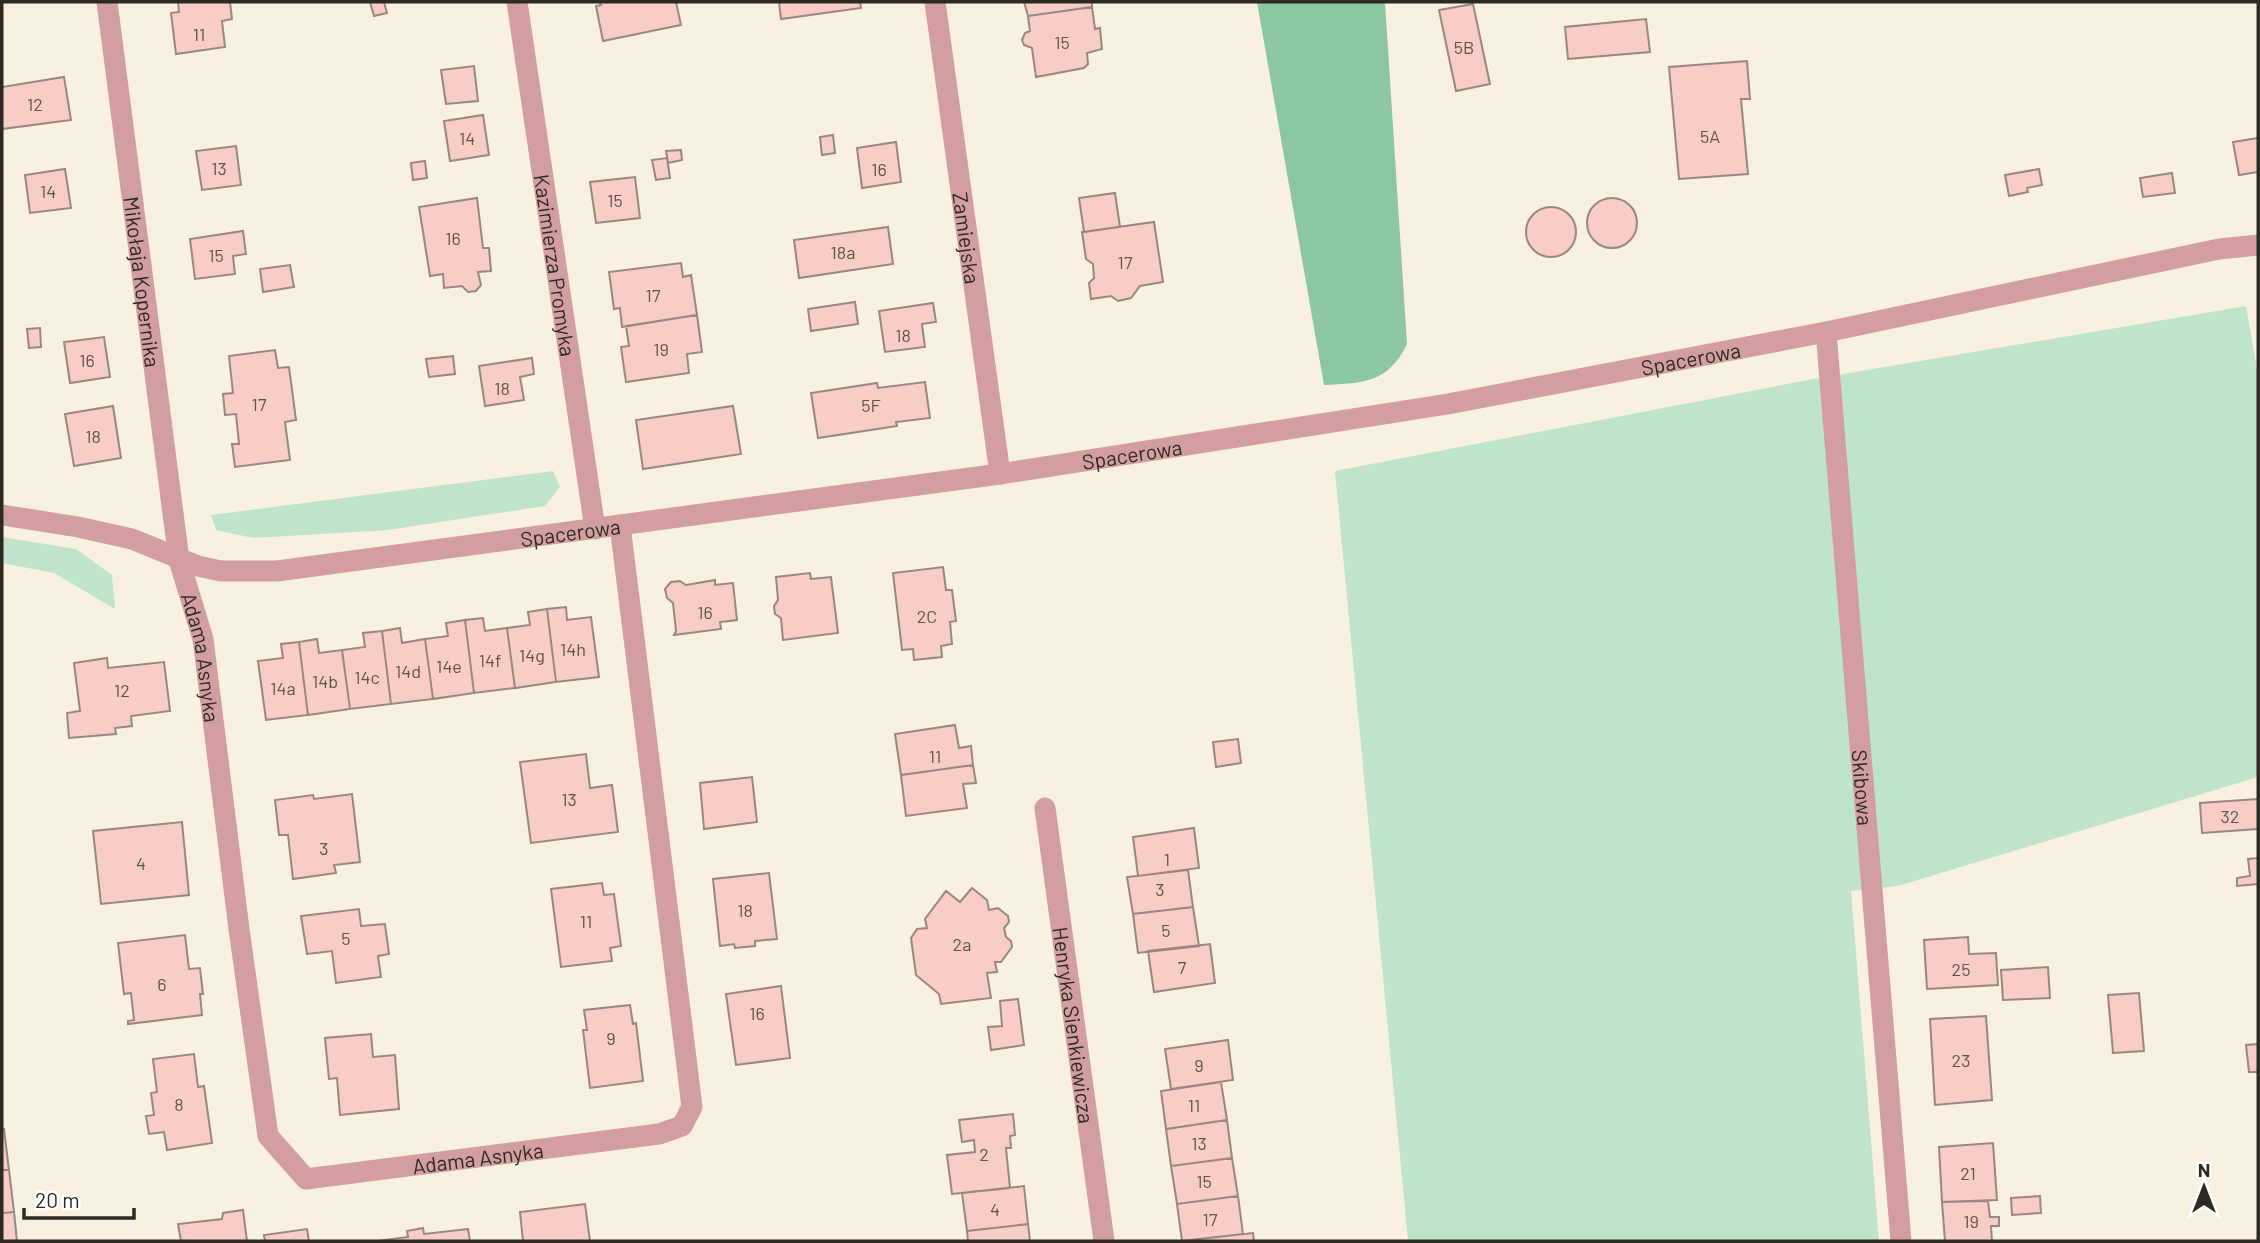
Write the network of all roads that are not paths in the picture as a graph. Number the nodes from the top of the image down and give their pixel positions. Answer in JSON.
{"nodes":[{"id":1,"x":107,"y":2,"type":"edge"},
{"id":2,"x":517,"y":2,"type":"edge"},
{"id":3,"x":935,"y":2,"type":"edge"},
{"id":4,"x":2258,"y":244,"type":"edge"},
{"id":5,"x":1826,"y":332,"type":"junction"},
{"id":6,"x":1000,"y":474,"type":"junction"},
{"id":7,"x":2,"y":515,"type":"edge"},
{"id":8,"x":620,"y":525,"type":"junction"},
{"id":9,"x":595,"y":529,"type":"junction"},
{"id":10,"x":179,"y":560,"type":"junction"},
{"id":11,"x":1045,"y":808,"type":"dead end"},
{"id":12,"x":1104,"y":1241,"type":"edge"},
{"id":13,"x":1901,"y":1241,"type":"edge"}],
"edges":[{"from":1,"to":10,"type":"street","name":"Mikołaja Kopernika"},
{"from":2,"to":9,"type":"street","name":"Kazimierza Promyka"},
{"from":3,"to":6,"type":"street","name":"Zamiejska"},
{"from":4,"to":5,"type":"street","name":"Spacerowa"},
{"from":5,"to":6,"type":"street","name":"Spacerowa"},
{"from":5,"to":13,"type":"street","name":"Skibowa"},
{"from":6,"to":8,"type":"street","name":"Spacerowa"},
{"from":7,"to":10,"type":"street","name":"Spacerowa"},
{"from":8,"to":9,"type":"street","name":"Spacerowa"},
{"from":8,"to":10,"type":"street","name":"Adama Asnyka"},
{"from":9,"to":10,"type":"street","name":"Spacerowa"},
{"from":11,"to":12,"type":"street","name":"Henryka Sienkiewicza"}]}
